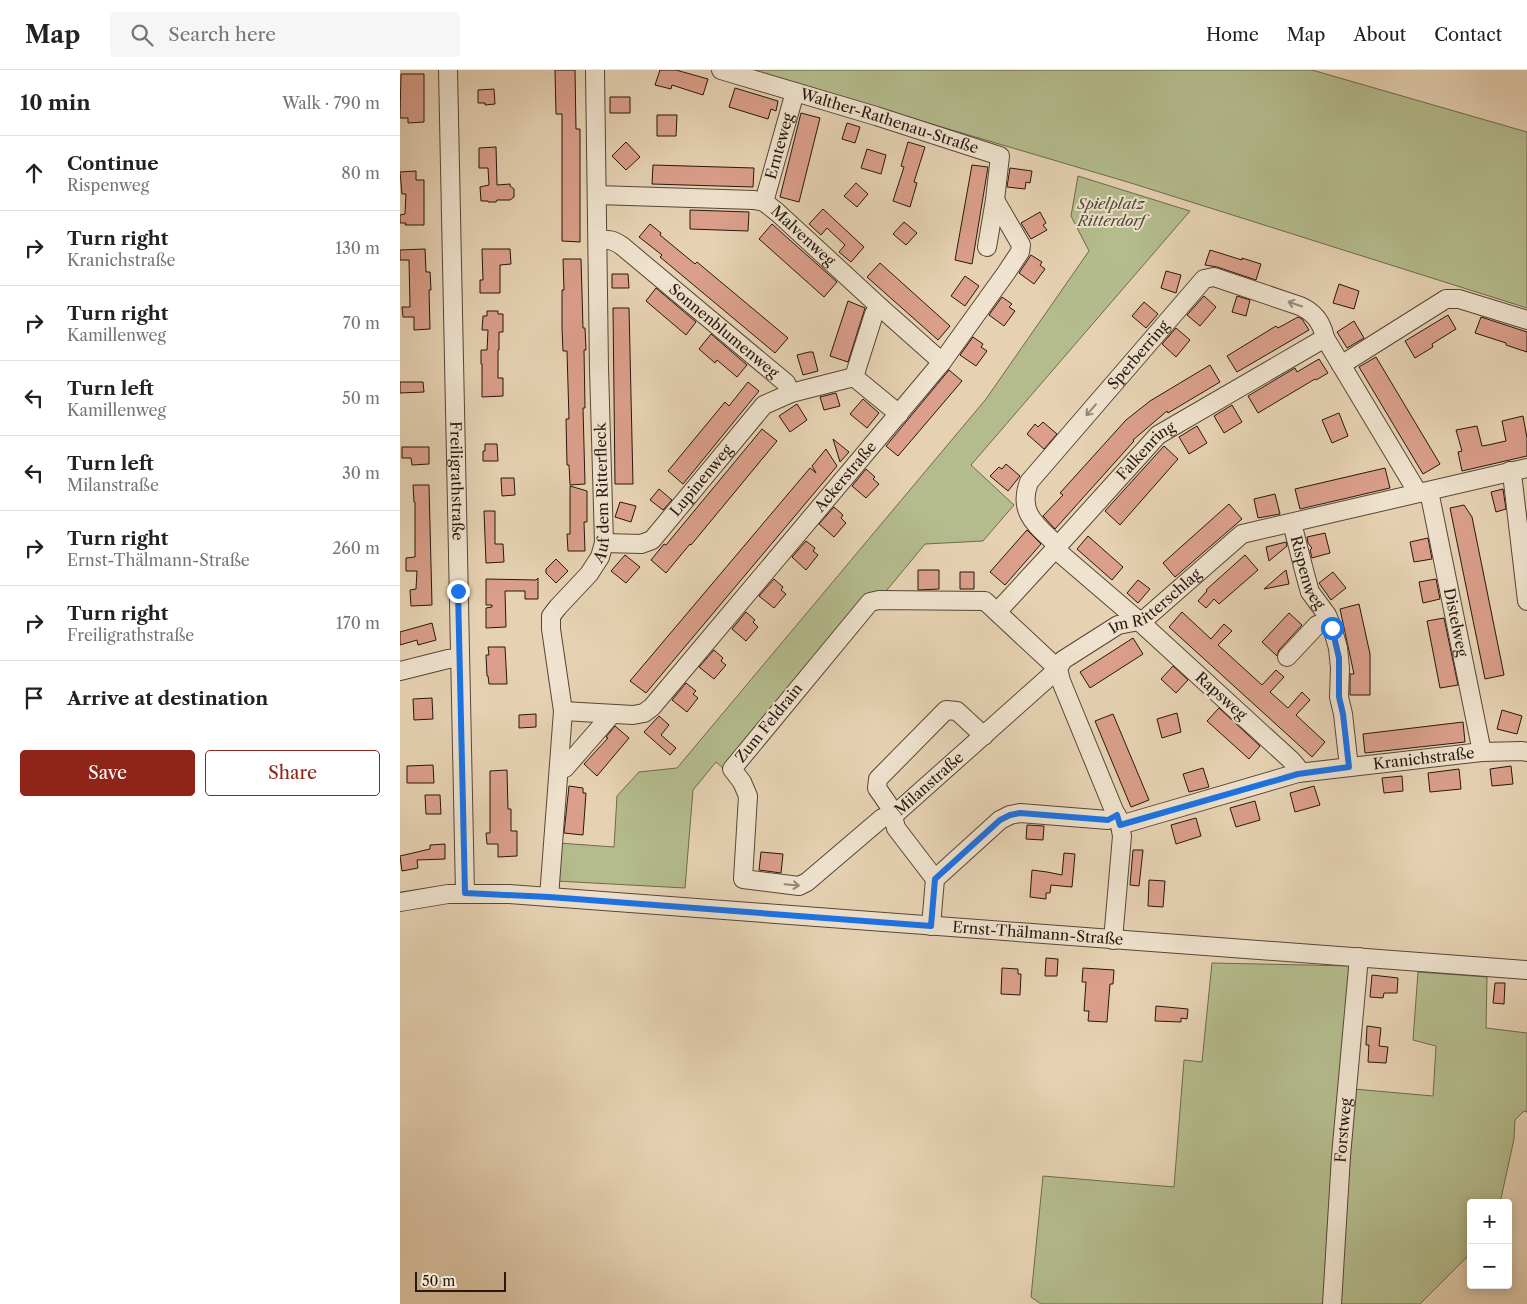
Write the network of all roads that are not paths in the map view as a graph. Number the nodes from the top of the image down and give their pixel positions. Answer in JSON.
{"nodes":[{"id":1,"x":448,"y":70,"type":"edge"},
{"id":2,"x":595,"y":70,"type":"edge"},
{"id":3,"x":721,"y":70,"type":"edge"},
{"id":4,"x":795,"y":92,"type":"junction"},
{"id":5,"x":597,"y":194,"type":"junction"},
{"id":6,"x":995,"y":200,"type":"junction"},
{"id":7,"x":764,"y":202,"type":"junction"},
{"id":8,"x":598,"y":240,"type":"junction"},
{"id":9,"x":987,"y":247,"type":"dead end"},
{"id":10,"x":880,"y":307,"type":"junction"},
{"id":11,"x":1527,"y":320,"type":"edge"},
{"id":12,"x":1325,"y":338,"type":"junction"},
{"id":13,"x":942,"y":362,"type":"junction"},
{"id":14,"x":1342,"y":365,"type":"junction"},
{"id":15,"x":854,"y":377,"type":"junction"},
{"id":16,"x":790,"y":393,"type":"junction"},
{"id":17,"x":899,"y":414,"type":"junction"},
{"id":18,"x":1519,"y":470,"type":"edge"},
{"id":19,"x":1424,"y":492,"type":"junction"},
{"id":20,"x":1292,"y":523,"type":"junction"},
{"id":21,"x":604,"y":543,"type":"junction"},
{"id":22,"x":1057,"y":548,"type":"junction"},
{"id":23,"x":1525,"y":575,"type":"edge"},
{"id":24,"x":1527,"y":601,"type":"edge"},
{"id":25,"x":997,"y":612,"type":"junction"},
{"id":26,"x":1139,"y":621,"type":"junction"},
{"id":27,"x":1329,"y":621,"type":"junction"},
{"id":28,"x":1287,"y":657,"type":"dead end"},
{"id":29,"x":459,"y":658,"type":"junction"},
{"id":30,"x":1058,"y":669,"type":"junction"},
{"id":31,"x":400,"y":671,"type":"edge"},
{"id":32,"x":562,"y":711,"type":"junction"},
{"id":33,"x":612,"y":714,"type":"junction"},
{"id":34,"x":984,"y":736,"type":"junction"},
{"id":35,"x":1482,"y":752,"type":"junction"},
{"id":36,"x":1527,"y":752,"type":"edge"},
{"id":37,"x":1349,"y":767,"type":"junction"},
{"id":38,"x":559,"y":768,"type":"junction"},
{"id":39,"x":1298,"y":774,"type":"junction"},
{"id":40,"x":893,"y":816,"type":"junction"},
{"id":41,"x":1118,"y":820,"type":"junction"},
{"id":42,"x":935,"y":879,"type":"junction"},
{"id":43,"x":465,"y":893,"type":"junction"},
{"id":44,"x":549,"y":897,"type":"junction"},
{"id":45,"x":400,"y":902,"type":"edge"},
{"id":46,"x":931,"y":926,"type":"junction"},
{"id":47,"x":1113,"y":940,"type":"junction"},
{"id":48,"x":1359,"y":956,"type":"junction"},
{"id":49,"x":1527,"y":970,"type":"edge"},
{"id":50,"x":1332,"y":1304,"type":"edge"}],
"edges":[{"from":1,"to":29,"type":"street","name":"Freiligrathstraße"},
{"from":2,"to":5,"type":"street","name":"Auf dem Ritterfleck"},
{"from":3,"to":4,"type":"street","name":"Walther-Rathenau-Straße"},
{"from":4,"to":6,"type":"street","name":"Walther-Rathenau-Straße"},
{"from":4,"to":7,"type":"street","name":"Ernteweg"},
{"from":5,"to":7,"type":"street","name":"Malvenweg"},
{"from":5,"to":8,"type":"street","name":"Auf dem Ritterfleck"},
{"from":6,"to":9,"type":"street"},
{"from":6,"to":13,"type":"street","name":"Ackerstraße"},
{"from":7,"to":10,"type":"street","name":"Malvenweg"},
{"from":8,"to":16,"type":"street","name":"Sonnenblumenweg"},
{"from":8,"to":21,"type":"street","name":"Auf dem Ritterfleck"},
{"from":10,"to":13,"type":"street","name":"Malvenweg"},
{"from":10,"to":15,"type":"street"},
{"from":11,"to":14,"type":"street"},
{"from":12,"to":14,"type":"street"},
{"from":12,"to":22,"type":"street","name":"Falkenring"},
{"from":12,"to":22,"type":"street","name":"Sperberring","one_way":true},
{"from":13,"to":17,"type":"street","name":"Ackerstraße"},
{"from":14,"to":19,"type":"street"},
{"from":15,"to":16,"type":"street"},
{"from":15,"to":17,"type":"street"},
{"from":16,"to":21,"type":"street","name":"Lupinenweg"},
{"from":17,"to":33,"type":"street","name":"Ackerstraße"},
{"from":18,"to":19,"type":"street","name":"Im Ritterschlag"},
{"from":18,"to":23,"type":"street"},
{"from":19,"to":20,"type":"street","name":"Im Ritterschlag"},
{"from":19,"to":35,"type":"street","name":"Distelweg"},
{"from":20,"to":26,"type":"street","name":"Im Ritterschlag"},
{"from":20,"to":27,"type":"street","name":"Rispenweg"},
{"from":21,"to":32,"type":"street","name":"Auf dem Ritterfleck"},
{"from":22,"to":25,"type":"street","name":"Falkenring"},
{"from":22,"to":26,"type":"street"},
{"from":23,"to":24,"type":"street"},
{"from":25,"to":30,"type":"street"},
{"from":25,"to":40,"type":"street","name":"Zum Feldrain","one_way":true},
{"from":26,"to":30,"type":"street","name":"Im Ritterschlag"},
{"from":26,"to":39,"type":"street","name":"Rapsweg"},
{"from":27,"to":28,"type":"street"},
{"from":27,"to":37,"type":"street","name":"Rispenweg"},
{"from":29,"to":31,"type":"street"},
{"from":29,"to":43,"type":"street","name":"Freiligrathstraße"},
{"from":30,"to":34,"type":"street","name":"Milanstraße"},
{"from":30,"to":41,"type":"street"},
{"from":32,"to":33,"type":"street","name":"Ackerstraße"},
{"from":32,"to":38,"type":"street","name":"Auf dem Ritterfleck"},
{"from":33,"to":38,"type":"street"},
{"from":34,"to":40,"type":"street","name":"Milanstraße"},
{"from":34,"to":40,"type":"street"},
{"from":35,"to":36,"type":"street","name":"Kranichstraße"},
{"from":35,"to":37,"type":"street","name":"Kranichstraße"},
{"from":37,"to":39,"type":"street","name":"Kranichstraße"},
{"from":38,"to":44,"type":"street","name":"Auf dem Ritterfleck"},
{"from":39,"to":41,"type":"street","name":"Kranichstraße"},
{"from":40,"to":42,"type":"street","name":"Milanstraße"},
{"from":41,"to":42,"type":"street","name":"Kranichstraße"},
{"from":41,"to":47,"type":"street"},
{"from":42,"to":46,"type":"street"},
{"from":43,"to":44,"type":"street","name":"Ernst-Thälmann-Straße"},
{"from":43,"to":45,"type":"street","name":"Ernst-Thälmann-Straße"},
{"from":44,"to":46,"type":"street","name":"Ernst-Thälmann-Straße"},
{"from":46,"to":47,"type":"street","name":"Ernst-Thälmann-Straße"},
{"from":47,"to":48,"type":"street","name":"Ernst-Thälmann-Straße"},
{"from":48,"to":49,"type":"street","name":"Ernst-Thälmann-Straße"},
{"from":48,"to":50,"type":"street","name":"Forstweg"}]}
